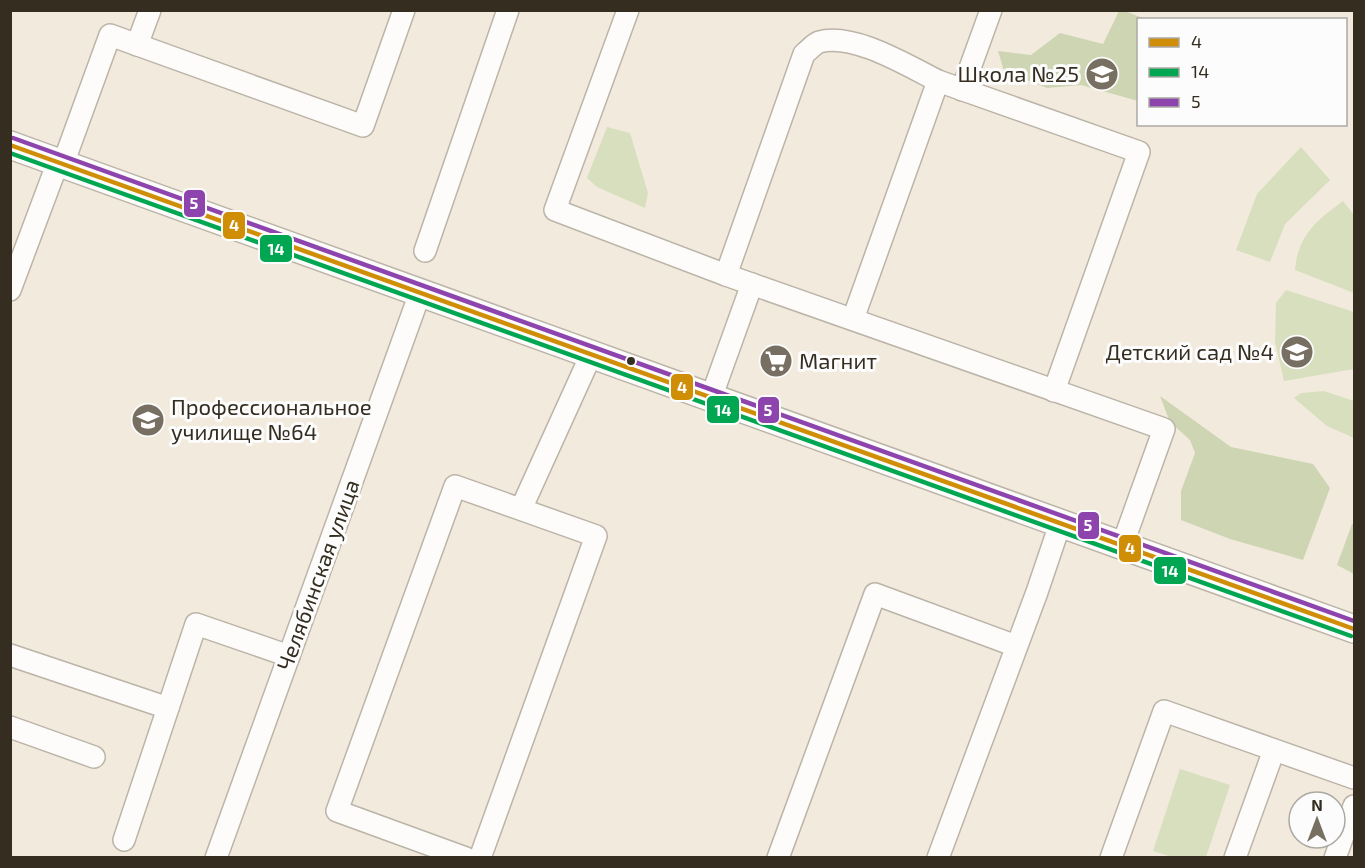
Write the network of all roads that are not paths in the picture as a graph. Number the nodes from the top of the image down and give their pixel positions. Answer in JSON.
{"nodes":[{"id":1,"x":150,"y":10,"type":"edge"},
{"id":2,"x":404,"y":10,"type":"edge"},
{"id":3,"x":508,"y":10,"type":"edge"},
{"id":4,"x":628,"y":10,"type":"edge"},
{"id":5,"x":990,"y":10,"type":"edge"},
{"id":6,"x":137,"y":45,"type":"junction"},
{"id":7,"x":938,"y":81,"type":"junction"},
{"id":8,"x":962,"y":90,"type":"junction"},
{"id":9,"x":10,"y":145,"type":"edge"},
{"id":10,"x":61,"y":163,"type":"junction"},
{"id":11,"x":425,"y":251,"type":"dead end"},
{"id":12,"x":726,"y":275,"type":"junction"},
{"id":13,"x":752,"y":284,"type":"junction"},
{"id":14,"x":10,"y":290,"type":"edge"},
{"id":15,"x":420,"y":293,"type":"junction"},
{"id":16,"x":853,"y":320,"type":"junction"},
{"id":17,"x":591,"y":355,"type":"junction"},
{"id":18,"x":1054,"y":391,"type":"junction"},
{"id":19,"x":711,"y":398,"type":"junction"},
{"id":20,"x":521,"y":510,"type":"junction"},
{"id":21,"x":1060,"y":524,"type":"junction"},
{"id":22,"x":1122,"y":546,"type":"junction"},
{"id":23,"x":1354,"y":629,"type":"edge"},
{"id":24,"x":1016,"y":646,"type":"junction"},
{"id":25,"x":10,"y":655,"type":"edge"},
{"id":26,"x":289,"y":656,"type":"junction"},
{"id":27,"x":168,"y":708,"type":"junction"},
{"id":28,"x":10,"y":727,"type":"edge"},
{"id":29,"x":1274,"y":750,"type":"junction"},
{"id":30,"x":94,"y":757,"type":"dead end"},
{"id":31,"x":1354,"y":778,"type":"edge"},
{"id":32,"x":1354,"y":806,"type":"edge"},
{"id":33,"x":123,"y":840,"type":"dead end"},
{"id":34,"x":216,"y":858,"type":"edge"},
{"id":35,"x":466,"y":858,"type":"edge"},
{"id":36,"x":480,"y":858,"type":"edge"},
{"id":37,"x":778,"y":858,"type":"edge"},
{"id":38,"x":938,"y":858,"type":"edge"},
{"id":39,"x":1111,"y":858,"type":"edge"},
{"id":40,"x":1235,"y":858,"type":"edge"},
{"id":41,"x":1335,"y":858,"type":"edge"}],
"edges":[{"from":1,"to":6,"type":"street"},
{"from":2,"to":6,"type":"street"},
{"from":3,"to":11,"type":"street"},
{"from":4,"to":12,"type":"street"},
{"from":5,"to":8,"type":"street"},
{"from":6,"to":10,"type":"street"},
{"from":7,"to":8,"type":"street"},
{"from":7,"to":12,"type":"street"},
{"from":7,"to":16,"type":"street"},
{"from":8,"to":18,"type":"street"},
{"from":9,"to":10,"type":"main road"},
{"from":10,"to":14,"type":"street"},
{"from":10,"to":15,"type":"main road"},
{"from":12,"to":13,"type":"street"},
{"from":13,"to":16,"type":"street"},
{"from":13,"to":19,"type":"street"},
{"from":15,"to":17,"type":"main road"},
{"from":15,"to":26,"type":"street","name":"Челябинская улица"},
{"from":16,"to":18,"type":"street"},
{"from":17,"to":19,"type":"main road"},
{"from":17,"to":20,"type":"street"},
{"from":18,"to":22,"type":"street"},
{"from":19,"to":21,"type":"main road"},
{"from":20,"to":35,"type":"street"},
{"from":20,"to":36,"type":"street"},
{"from":21,"to":22,"type":"main road"},
{"from":21,"to":24,"type":"street"},
{"from":22,"to":23,"type":"main road"},
{"from":24,"to":37,"type":"street"},
{"from":24,"to":38,"type":"street"},
{"from":25,"to":27,"type":"street"},
{"from":26,"to":27,"type":"street"},
{"from":26,"to":34,"type":"street","name":"Челябинская улица"},
{"from":27,"to":33,"type":"street"},
{"from":28,"to":30,"type":"street"},
{"from":29,"to":31,"type":"street"},
{"from":29,"to":39,"type":"street"},
{"from":29,"to":40,"type":"street"},
{"from":32,"to":41,"type":"street"}]}
